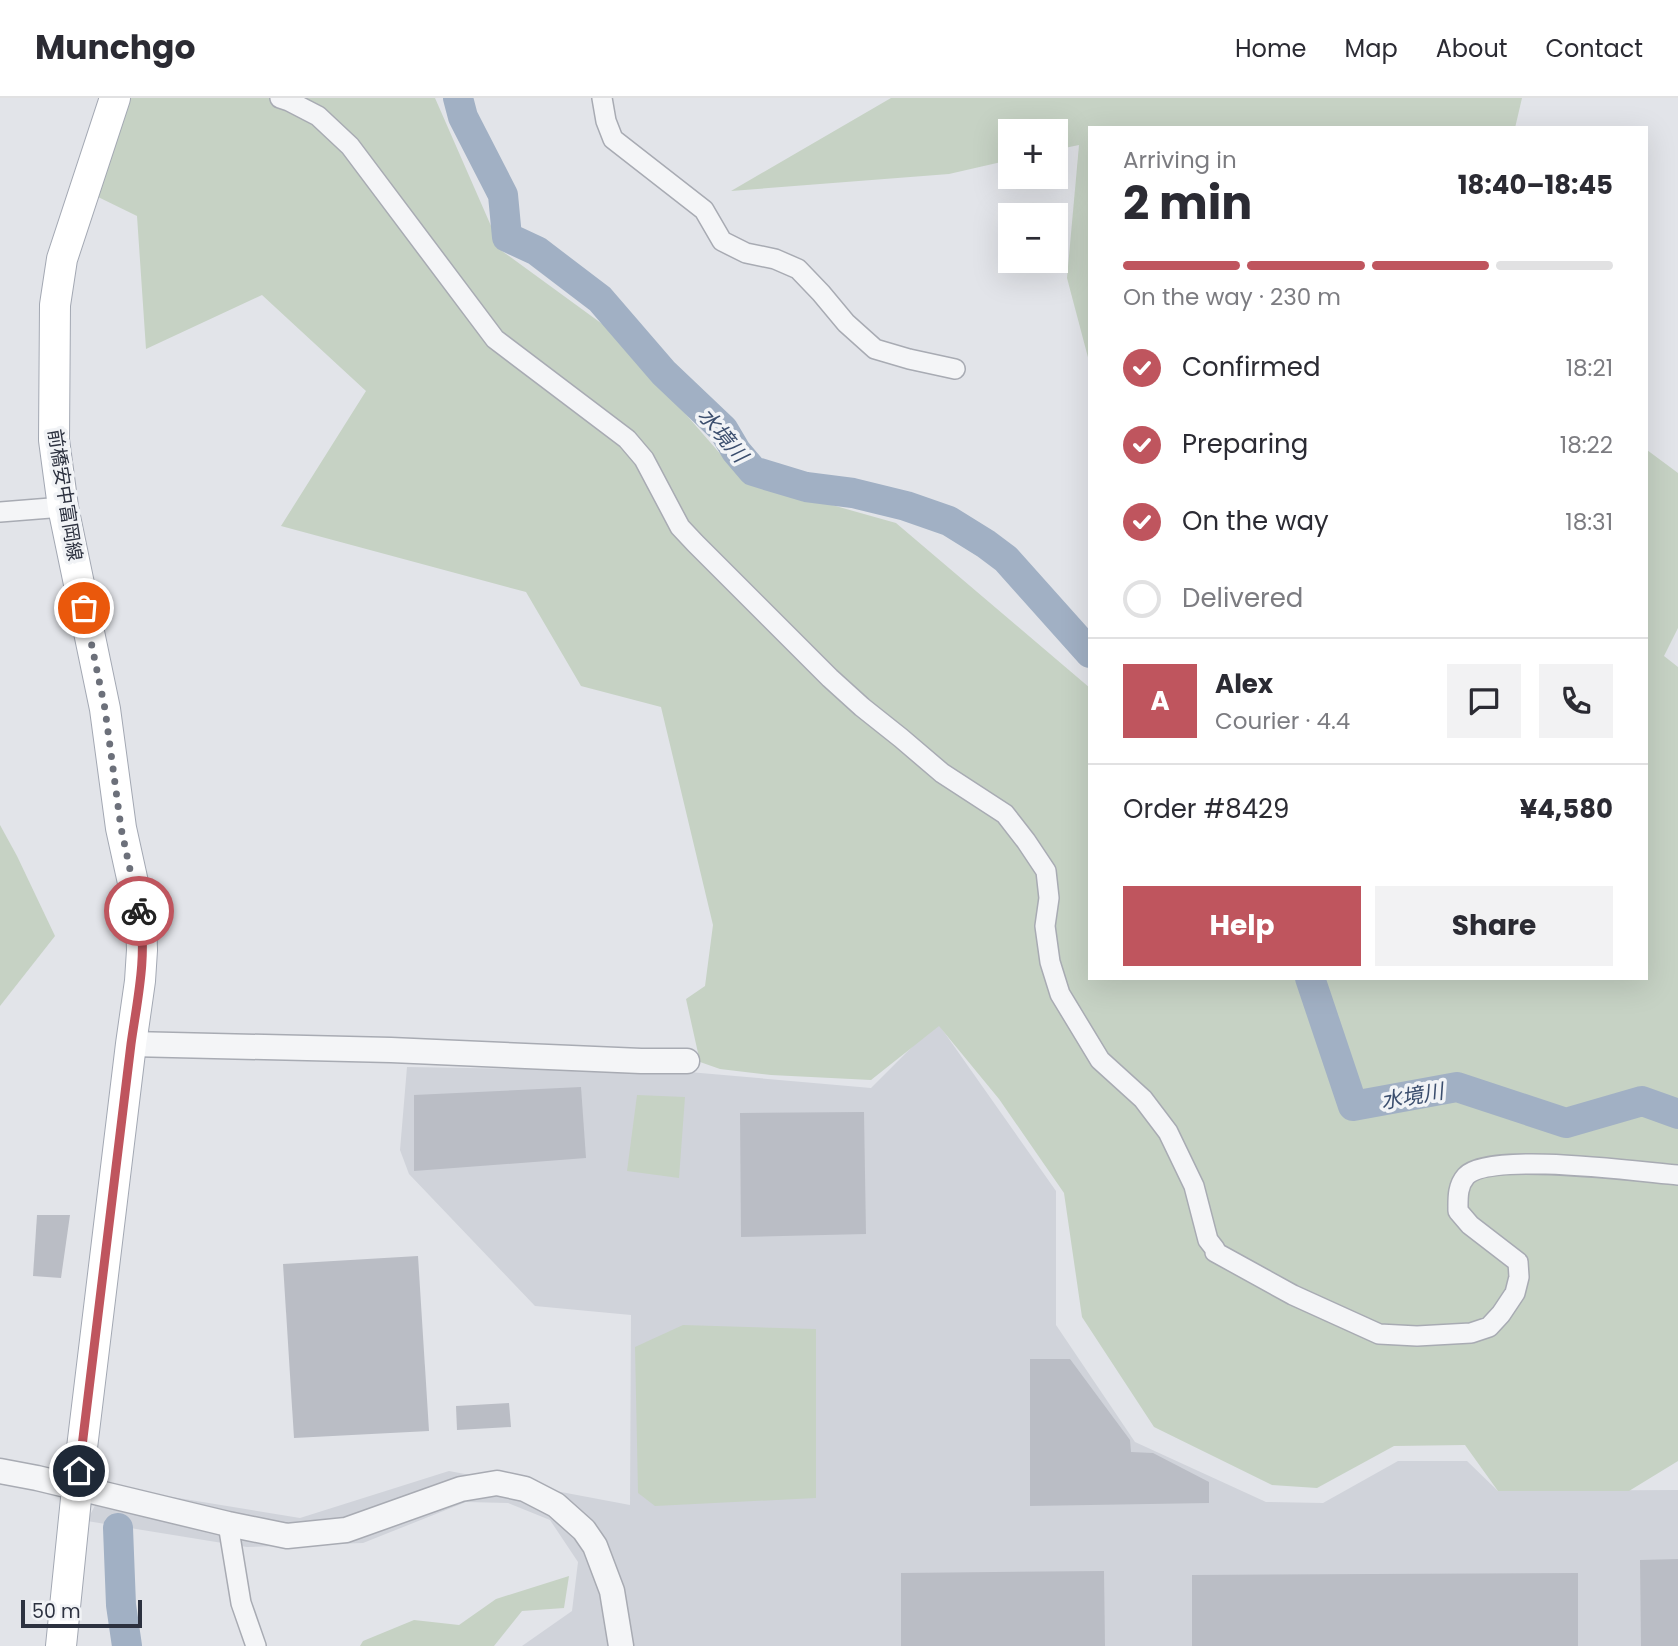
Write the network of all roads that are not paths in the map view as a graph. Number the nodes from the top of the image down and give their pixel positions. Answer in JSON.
{"nodes":[{"id":1,"x":115,"y":98,"type":"edge"},
{"id":2,"x":280,"y":98,"type":"edge"},
{"id":3,"x":602,"y":98,"type":"edge"},
{"id":4,"x":955,"y":369,"type":"dead end"},
{"id":5,"x":63,"y":507,"type":"junction"},
{"id":6,"x":0,"y":512,"type":"edge"},
{"id":7,"x":131,"y":1044,"type":"junction"},
{"id":8,"x":687,"y":1061,"type":"dead end"},
{"id":9,"x":1678,"y":1175,"type":"edge"},
{"id":10,"x":0,"y":1471,"type":"edge"},
{"id":11,"x":77,"y":1489,"type":"junction"},
{"id":12,"x":228,"y":1524,"type":"junction"},
{"id":13,"x":61,"y":1646,"type":"edge"},
{"id":14,"x":256,"y":1646,"type":"edge"},
{"id":15,"x":621,"y":1646,"type":"edge"}],
"edges":[{"from":1,"to":5,"type":"main road","name":"前橋安中富岡線"},
{"from":2,"to":9,"type":"street"},
{"from":3,"to":4,"type":"street"},
{"from":5,"to":6,"type":"street"},
{"from":5,"to":7,"type":"main road","name":"前橋安中富岡線"},
{"from":7,"to":8,"type":"street"},
{"from":7,"to":11,"type":"main road","name":"前橋安中富岡線"},
{"from":10,"to":11,"type":"street"},
{"from":11,"to":12,"type":"street"},
{"from":11,"to":13,"type":"main road","name":"前橋安中富岡線"},
{"from":12,"to":14,"type":"street"},
{"from":12,"to":15,"type":"street"}]}
